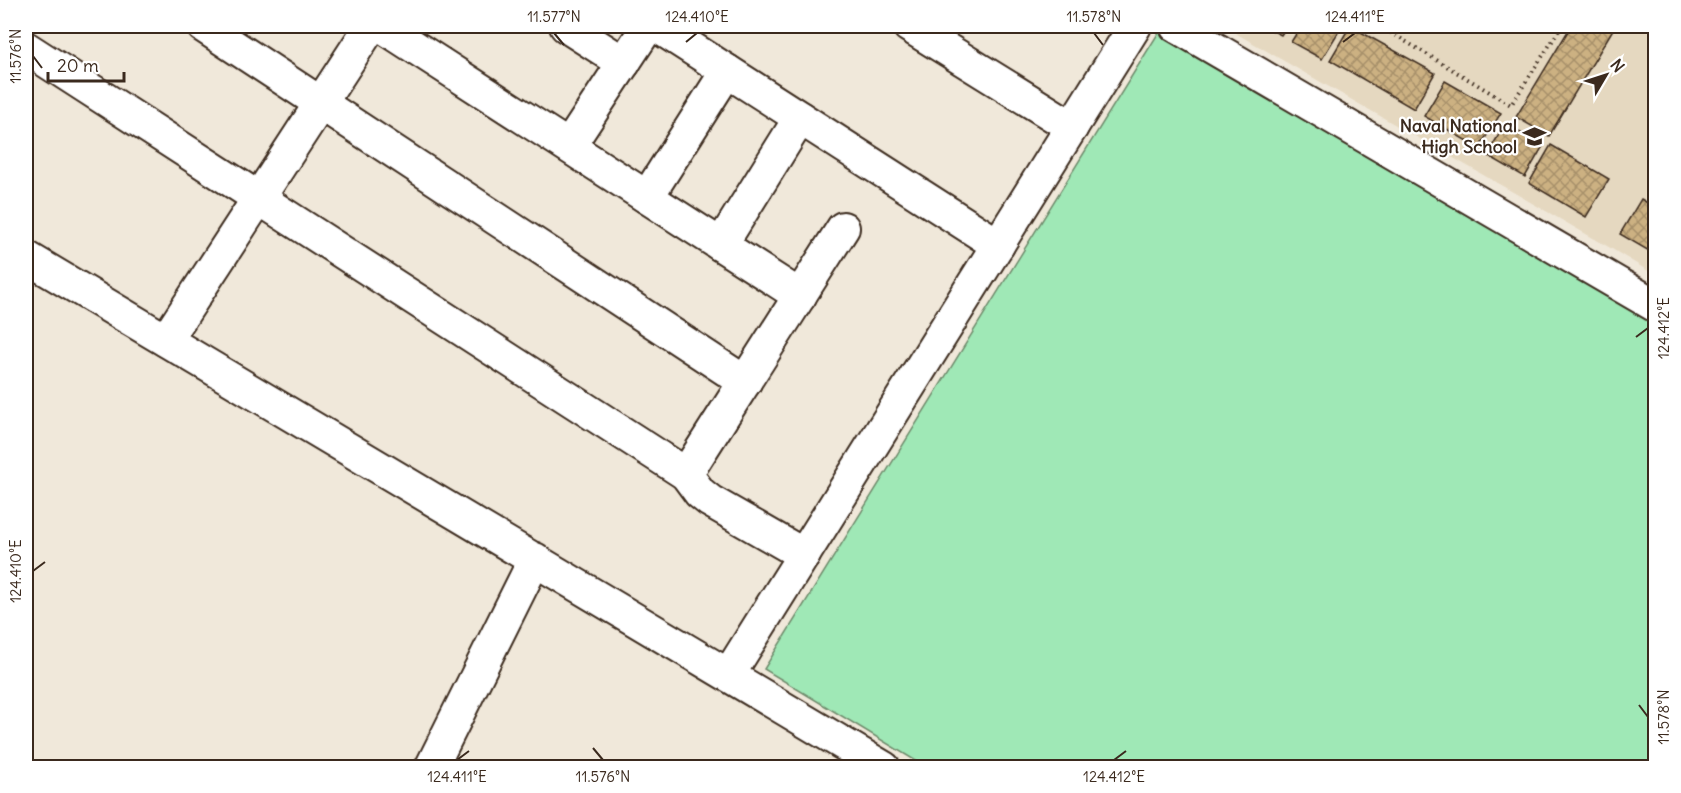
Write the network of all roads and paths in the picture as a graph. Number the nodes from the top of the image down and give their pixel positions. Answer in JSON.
{"nodes":[{"id":1,"x":203,"y":26,"type":"edge"},
{"id":2,"x":371,"y":26,"type":"edge"},
{"id":3,"x":382,"y":26,"type":"edge"},
{"id":4,"x":566,"y":26,"type":"edge"},
{"id":5,"x":648,"y":26,"type":"edge"},
{"id":6,"x":657,"y":26,"type":"edge"},
{"id":7,"x":909,"y":26,"type":"edge"},
{"id":8,"x":1135,"y":26,"type":"edge"},
{"id":9,"x":1176,"y":26,"type":"edge"},
{"id":10,"x":1380,"y":26,"type":"edge"},
{"id":11,"x":1562,"y":26,"type":"edge"},
{"id":12,"x":26,"y":48,"type":"edge"},
{"id":13,"x":624,"y":63,"type":"junction"},
{"id":14,"x":727,"y":71,"type":"junction"},
{"id":15,"x":320,"y":103,"type":"junction"},
{"id":16,"x":800,"y":118,"type":"junction"},
{"id":17,"x":1072,"y":127,"type":"junction"},
{"id":18,"x":569,"y":146,"type":"junction"},
{"id":19,"x":647,"y":197,"type":"junction"},
{"id":20,"x":259,"y":199,"type":"junction"},
{"id":21,"x":843,"y":228,"type":"dead end"},
{"id":22,"x":721,"y":245,"type":"junction"},
{"id":23,"x":998,"y":245,"type":"junction"},
{"id":24,"x":26,"y":257,"type":"edge"},
{"id":25,"x":800,"y":296,"type":"junction"},
{"id":26,"x":1656,"y":306,"type":"edge"},
{"id":27,"x":166,"y":340,"type":"junction"},
{"id":28,"x":745,"y":382,"type":"junction"},
{"id":29,"x":686,"y":474,"type":"junction"},
{"id":30,"x":804,"y":555,"type":"junction"},
{"id":31,"x":535,"y":560,"type":"junction"},
{"id":32,"x":729,"y":674,"type":"junction"},
{"id":33,"x":431,"y":768,"type":"edge"},
{"id":34,"x":884,"y":768,"type":"edge"}],
"edges":[{"from":1,"to":15,"type":"street"},
{"from":2,"to":15,"type":"street"},
{"from":3,"to":18,"type":"street"},
{"from":4,"to":13,"type":"street"},
{"from":5,"to":13,"type":"street"},
{"from":6,"to":14,"type":"street"},
{"from":7,"to":17,"type":"street"},
{"from":8,"to":17,"type":"street"},
{"from":9,"to":26,"type":"street"},
{"from":10,"to":11,"type":"path"},
{"from":12,"to":20,"type":"street"},
{"from":13,"to":18,"type":"street"},
{"from":14,"to":16,"type":"street"},
{"from":14,"to":19,"type":"street"},
{"from":15,"to":20,"type":"street"},
{"from":15,"to":28,"type":"street"},
{"from":16,"to":22,"type":"street"},
{"from":16,"to":23,"type":"street"},
{"from":17,"to":23,"type":"street"},
{"from":18,"to":19,"type":"street"},
{"from":19,"to":22,"type":"street"},
{"from":20,"to":27,"type":"street"},
{"from":20,"to":29,"type":"street"},
{"from":21,"to":25,"type":"street"},
{"from":22,"to":25,"type":"street"},
{"from":23,"to":30,"type":"street"},
{"from":24,"to":27,"type":"street"},
{"from":25,"to":28,"type":"street"},
{"from":27,"to":31,"type":"street"},
{"from":28,"to":29,"type":"street"},
{"from":29,"to":30,"type":"street"},
{"from":30,"to":32,"type":"street"},
{"from":31,"to":32,"type":"street"},
{"from":31,"to":33,"type":"street"},
{"from":32,"to":34,"type":"street"}]}
